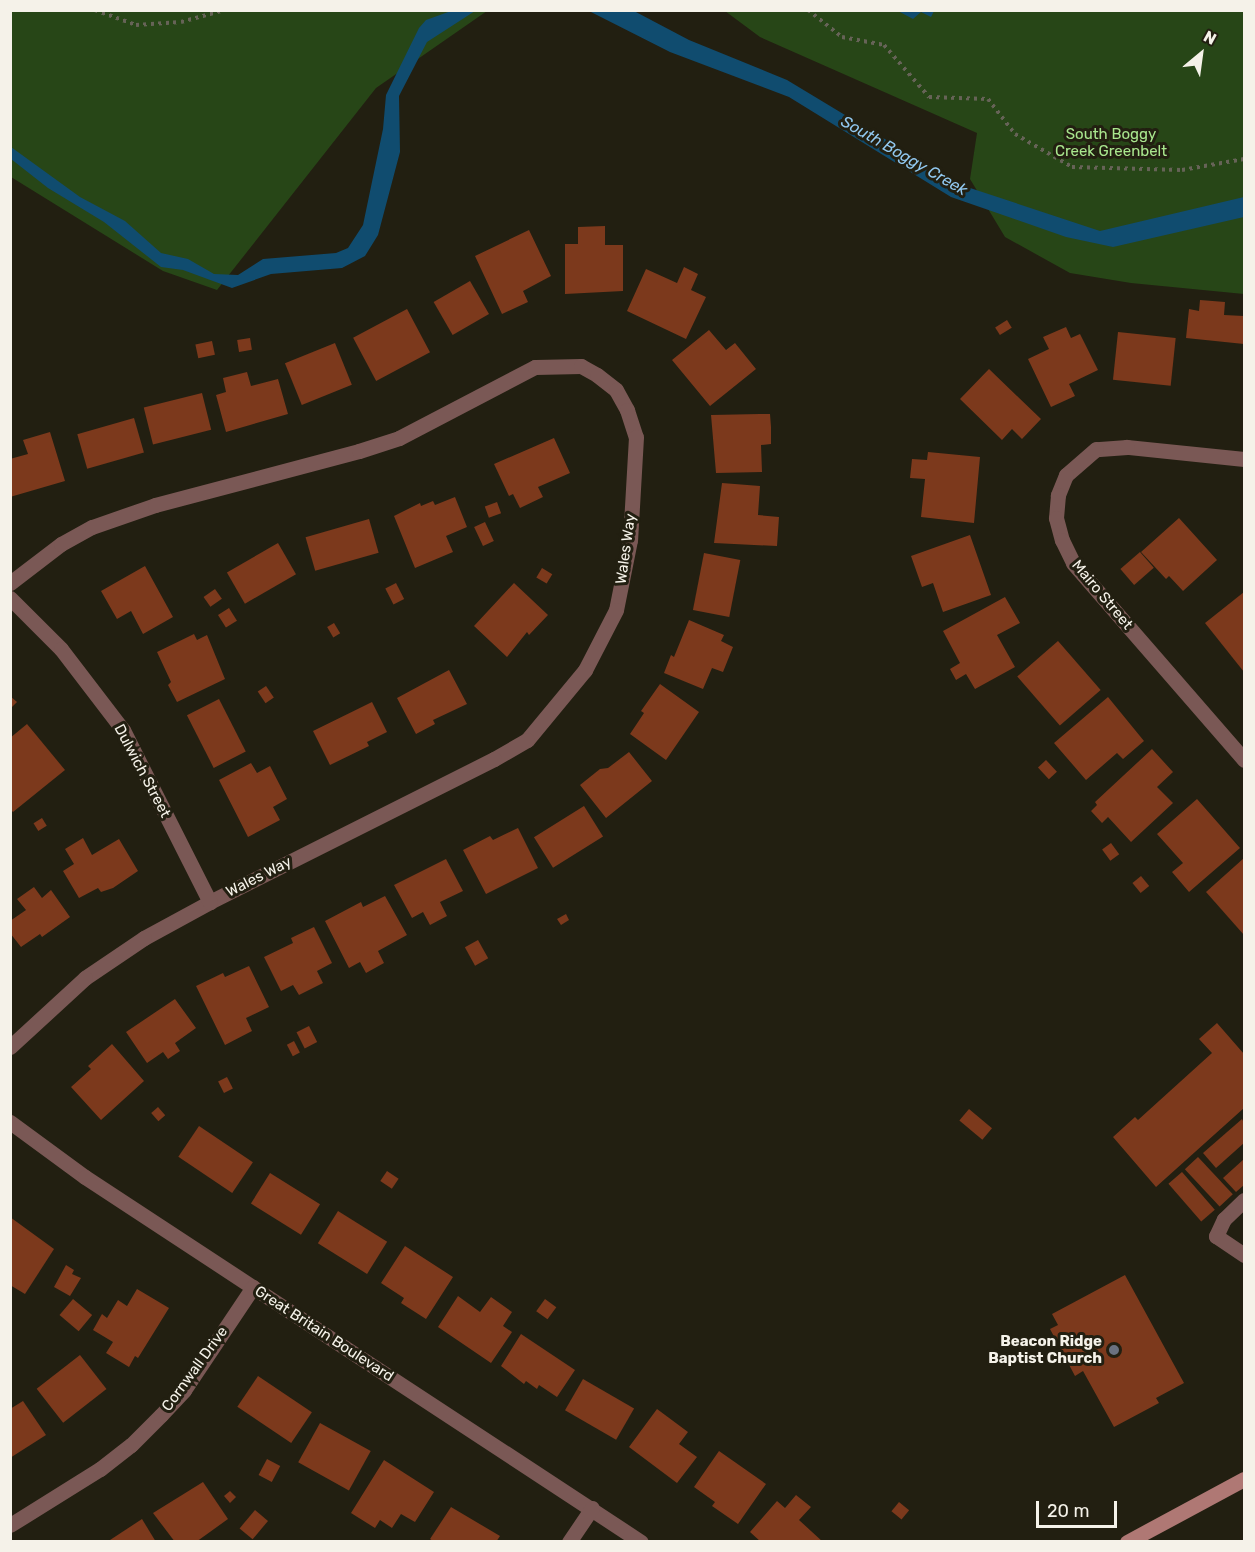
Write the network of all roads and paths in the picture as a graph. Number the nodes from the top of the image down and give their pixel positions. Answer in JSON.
{"nodes":[{"id":1,"x":95,"y":10,"type":"edge"},
{"id":2,"x":225,"y":10,"type":"edge"},
{"id":3,"x":808,"y":10,"type":"edge"},
{"id":4,"x":1245,"y":159,"type":"edge"},
{"id":5,"x":1245,"y":459,"type":"edge"},
{"id":6,"x":10,"y":583,"type":"edge"},
{"id":7,"x":10,"y":598,"type":"edge"},
{"id":8,"x":1245,"y":760,"type":"edge"},
{"id":9,"x":210,"y":902,"type":"junction"},
{"id":10,"x":10,"y":1047,"type":"edge"},
{"id":11,"x":10,"y":1122,"type":"edge"},
{"id":12,"x":1245,"y":1200,"type":"edge"},
{"id":13,"x":1245,"y":1254,"type":"edge"},
{"id":14,"x":253,"y":1287,"type":"junction"},
{"id":15,"x":1245,"y":1479,"type":"edge"},
{"id":16,"x":592,"y":1508,"type":"junction"},
{"id":17,"x":10,"y":1525,"type":"edge"},
{"id":18,"x":569,"y":1542,"type":"edge"},
{"id":19,"x":640,"y":1542,"type":"edge"},
{"id":20,"x":1126,"y":1542,"type":"edge"}],
"edges":[{"from":1,"to":2,"type":"path"},
{"from":3,"to":4,"type":"path"},
{"from":5,"to":8,"type":"street","name":"Mairo Street"},
{"from":6,"to":9,"type":"street","name":"Wales Way"},
{"from":7,"to":9,"type":"street","name":"Dulwich Street"},
{"from":9,"to":10,"type":"street","name":"Wales Way"},
{"from":11,"to":14,"type":"street","name":"Great Britain Boulevard"},
{"from":12,"to":13,"type":"street"},
{"from":14,"to":16,"type":"street","name":"Great Britain Boulevard"},
{"from":14,"to":17,"type":"street","name":"Cornwall Drive"},
{"from":15,"to":20,"type":"main road"},
{"from":16,"to":18,"type":"street"},
{"from":16,"to":19,"type":"street","name":"Great Britain Boulevard"}]}
